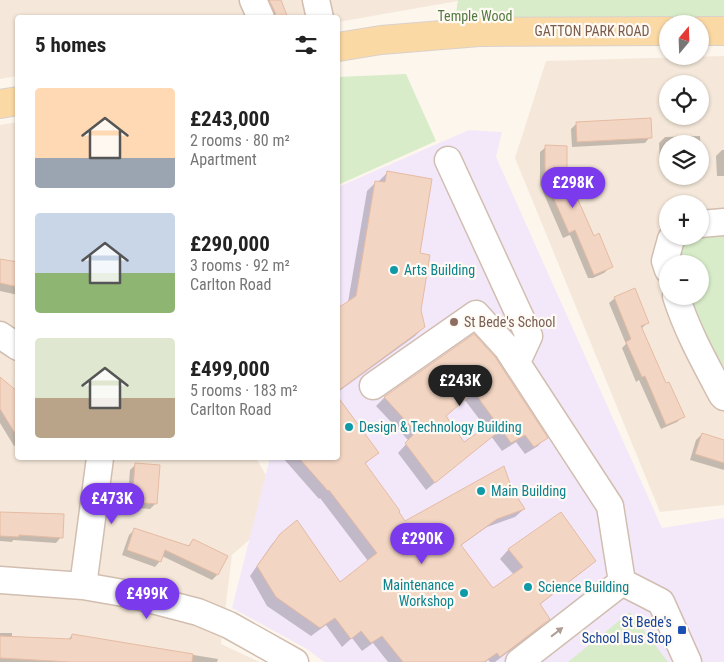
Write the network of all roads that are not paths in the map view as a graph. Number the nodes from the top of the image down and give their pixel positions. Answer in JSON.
{"nodes":[{"id":1,"x":253,"y":0,"type":"edge"},
{"id":2,"x":316,"y":0,"type":"edge"},
{"id":3,"x":260,"y":15,"type":"edge"},
{"id":4,"x":319,"y":15,"type":"edge"},
{"id":5,"x":659,"y":31,"type":"edge"},
{"id":6,"x":709,"y":31,"type":"edge"},
{"id":7,"x":724,"y":31,"type":"edge"},
{"id":8,"x":340,"y":46,"type":"edge"},
{"id":9,"x":15,"y":102,"type":"edge"},
{"id":10,"x":0,"y":104,"type":"edge"},
{"id":11,"x":448,"y":160,"type":"dead end"},
{"id":12,"x":724,"y":222,"type":"edge"},
{"id":13,"x":709,"y":223,"type":"edge"},
{"id":14,"x":679,"y":305,"type":"edge"},
{"id":15,"x":0,"y":335,"type":"edge"},
{"id":16,"x":15,"y":345,"type":"edge"},
{"id":17,"x":517,"y":362,"type":"junction"},
{"id":18,"x":373,"y":386,"type":"dead end"},
{"id":19,"x":724,"y":397,"type":"edge"},
{"id":20,"x":100,"y":460,"type":"edge"},
{"id":21,"x":0,"y":580,"type":"edge"},
{"id":22,"x":622,"y":582,"type":"junction"},
{"id":23,"x":83,"y":586,"type":"junction"},
{"id":24,"x":295,"y":662,"type":"edge"},
{"id":25,"x":519,"y":662,"type":"edge"},
{"id":26,"x":688,"y":662,"type":"edge"}],
"edges":[{"from":1,"to":3,"type":"street"},
{"from":2,"to":4,"type":"street"},
{"from":5,"to":8,"type":"main road","name":"GATTON PARK ROAD"},
{"from":6,"to":7,"type":"main road"},
{"from":9,"to":10,"type":"main road"},
{"from":11,"to":17,"type":"street"},
{"from":12,"to":13,"type":"street"},
{"from":14,"to":19,"type":"street"},
{"from":15,"to":16,"type":"street"},
{"from":17,"to":18,"type":"street"},
{"from":17,"to":22,"type":"street"},
{"from":20,"to":23,"type":"street"},
{"from":21,"to":23,"type":"street"},
{"from":25,"to":22,"type":"street","one_way":true},
{"from":22,"to":26,"type":"street"},
{"from":23,"to":24,"type":"street"}]}
